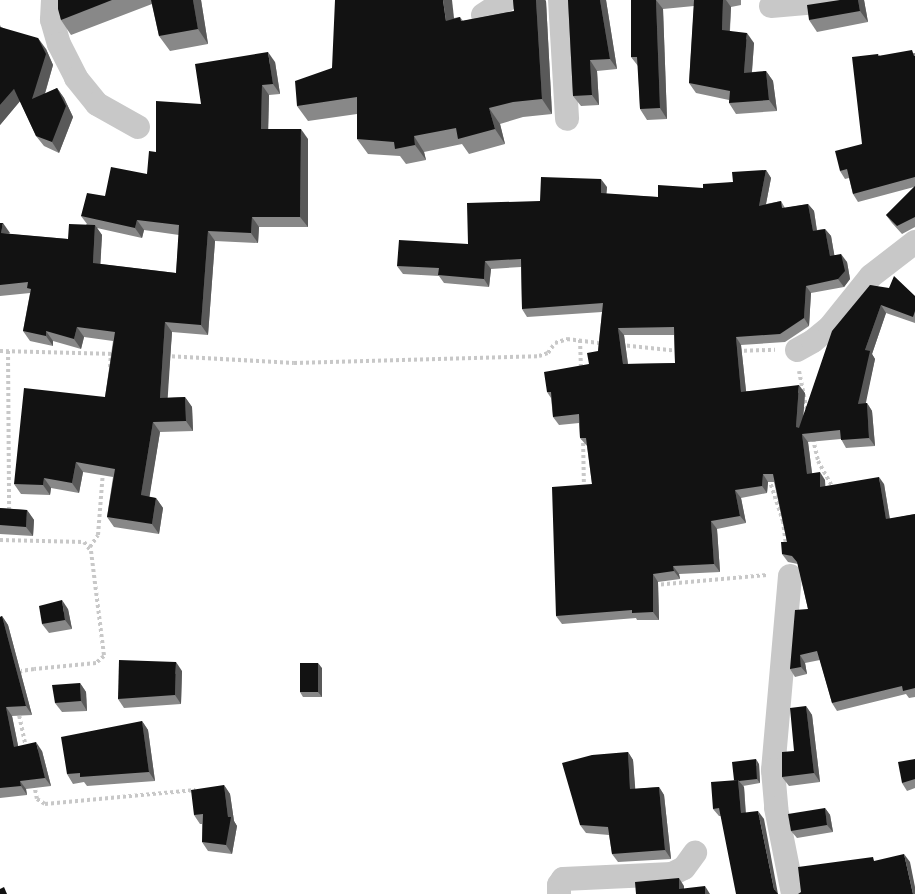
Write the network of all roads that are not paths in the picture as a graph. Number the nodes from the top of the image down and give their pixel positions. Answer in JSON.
{"nodes":[{"id":1,"x":53,"y":0,"type":"edge"},
{"id":2,"x":506,"y":0,"type":"edge"},
{"id":3,"x":560,"y":0,"type":"edge"},
{"id":4,"x":840,"y":0,"type":"edge"},
{"id":5,"x":771,"y":6,"type":"dead end"},
{"id":6,"x":483,"y":15,"type":"edge"},
{"id":7,"x":567,"y":119,"type":"dead end"},
{"id":8,"x":138,"y":127,"type":"dead end"},
{"id":9,"x":913,"y":243,"type":"edge"},
{"id":10,"x":798,"y":361,"type":"road end"},
{"id":11,"x":790,"y":576,"type":"road end"},
{"id":12,"x":694,"y":853,"type":"dead end"},
{"id":13,"x":559,"y":894,"type":"edge"},
{"id":14,"x":793,"y":894,"type":"edge"}],
"edges":[{"from":1,"to":8,"type":"street"},
{"from":2,"to":6,"type":"street"},
{"from":3,"to":7,"type":"street"},
{"from":4,"to":5,"type":"street"},
{"from":9,"to":10,"type":"street"},
{"from":11,"to":14,"type":"street"},
{"from":12,"to":13,"type":"street"}]}
